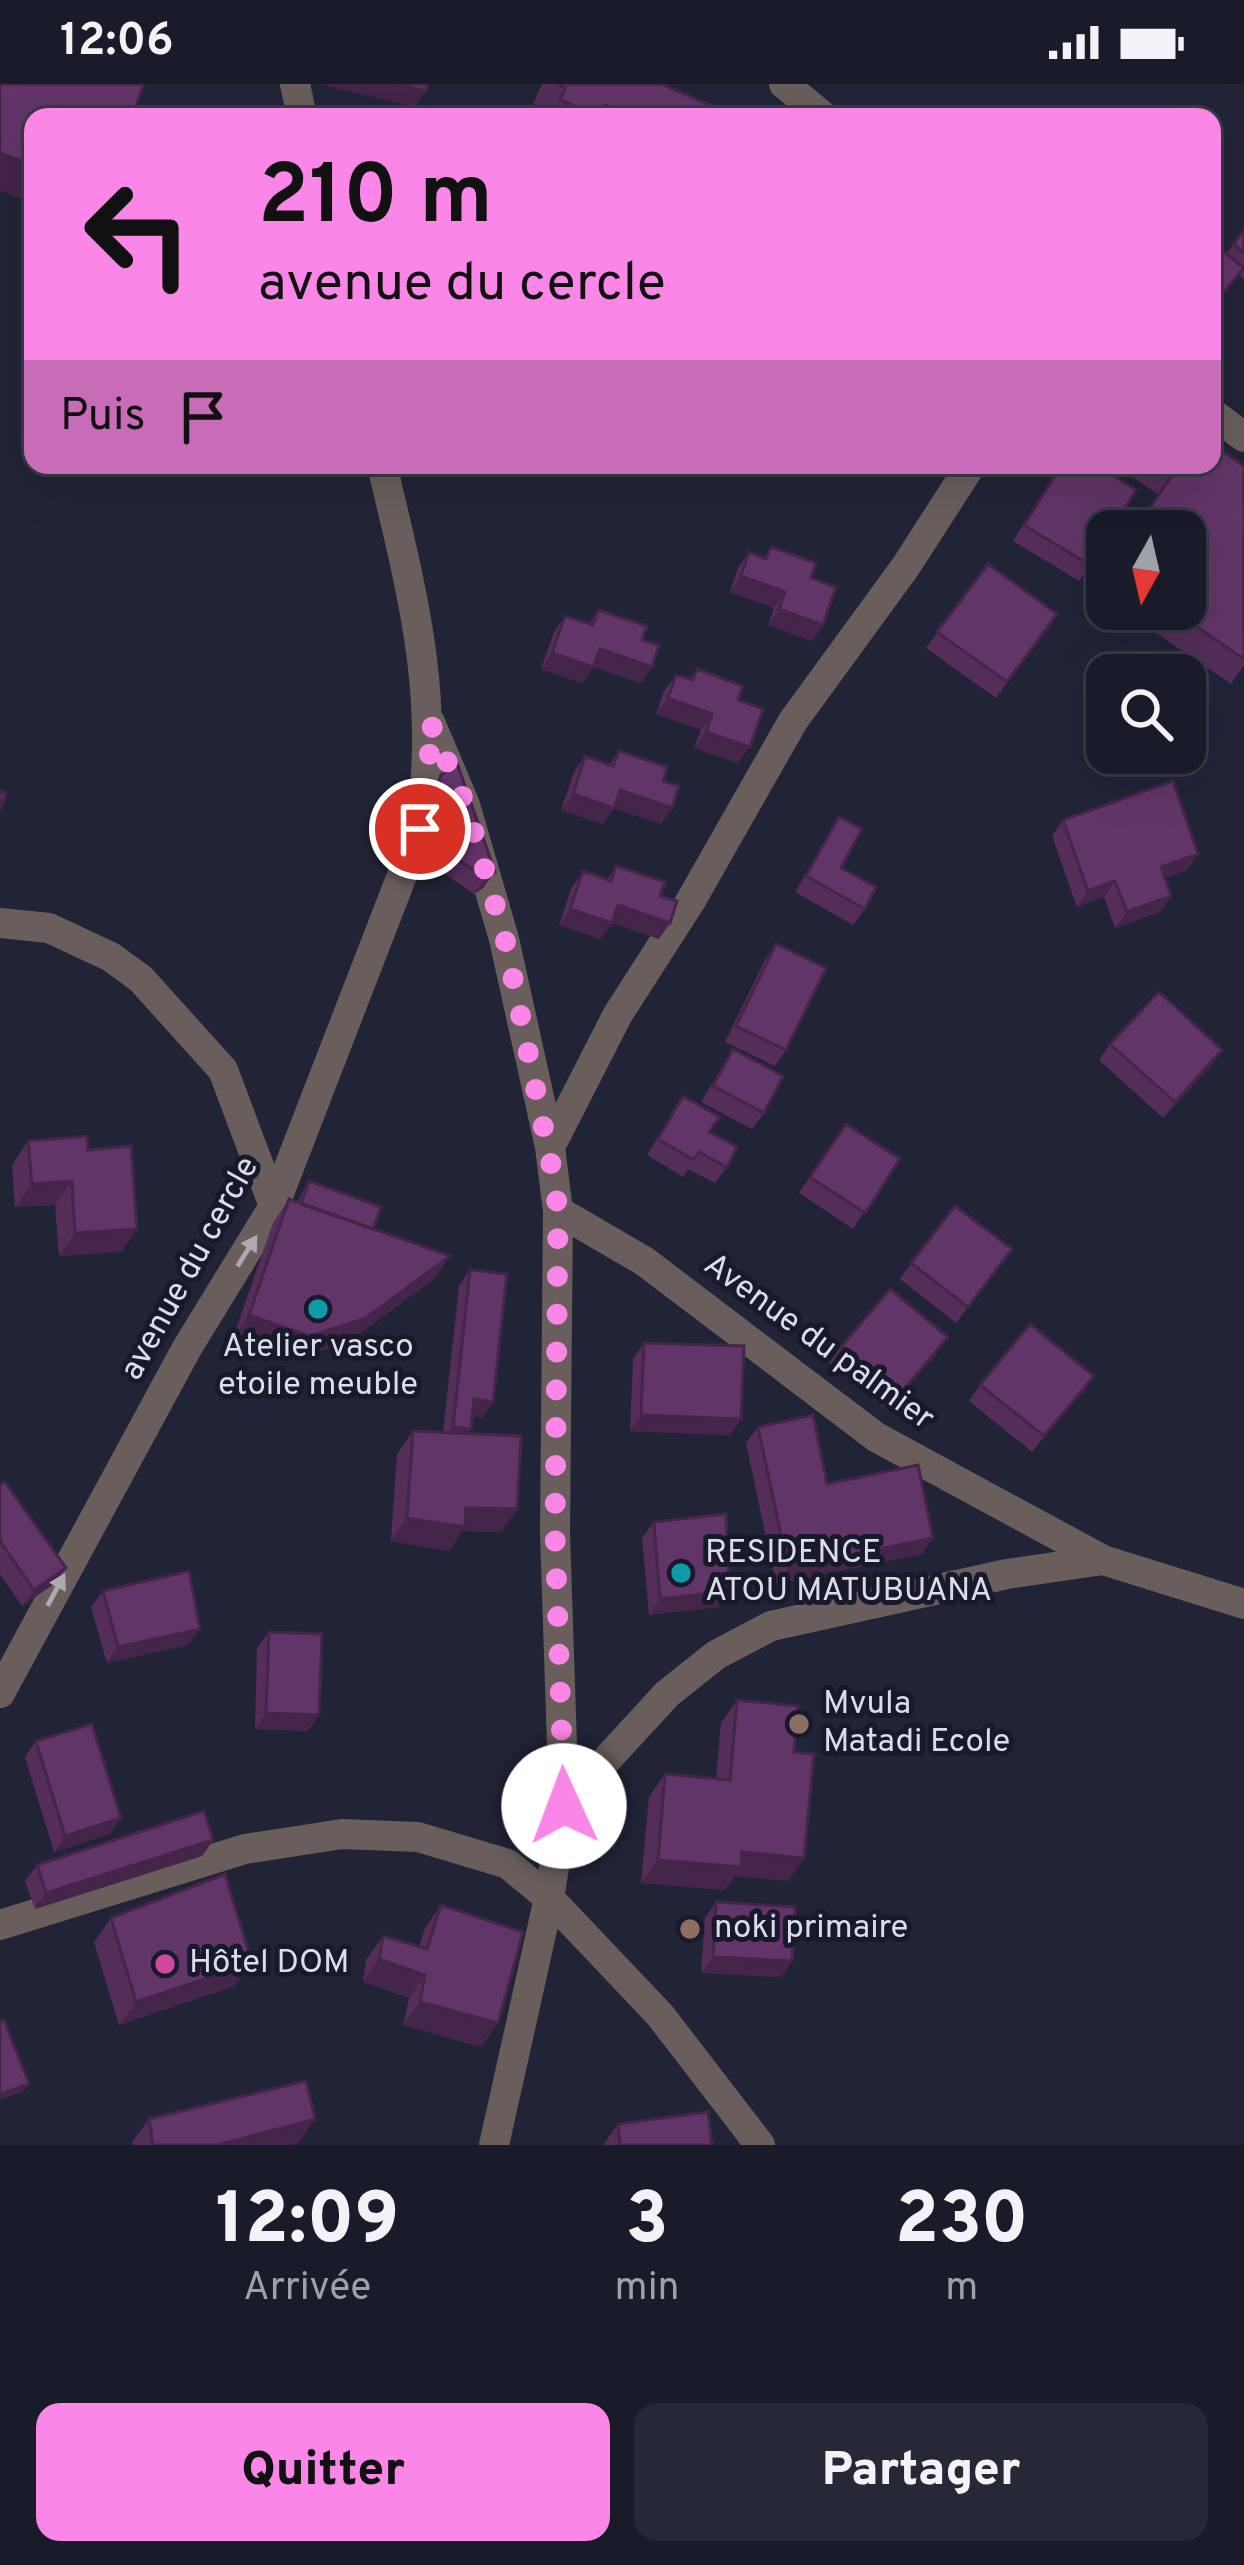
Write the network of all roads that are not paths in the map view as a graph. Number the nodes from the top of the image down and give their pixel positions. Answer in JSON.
{"nodes":[{"id":1,"x":784,"y":84,"type":"edge"},
{"id":2,"x":813,"y":108,"type":"edge"},
{"id":3,"x":384,"y":474,"type":"edge"},
{"id":4,"x":965,"y":474,"type":"edge"},
{"id":5,"x":430,"y":722,"type":"junction"},
{"id":6,"x":0,"y":923,"type":"edge"},
{"id":7,"x":550,"y":1147,"type":"junction"},
{"id":8,"x":274,"y":1206,"type":"junction"},
{"id":9,"x":558,"y":1211,"type":"junction"},
{"id":10,"x":1103,"y":1560,"type":"junction"},
{"id":11,"x":1244,"y":1604,"type":"edge"},
{"id":12,"x":0,"y":1694,"type":"edge"},
{"id":13,"x":564,"y":1806,"type":"junction"},
{"id":14,"x":549,"y":1898,"type":"junction"},
{"id":15,"x":0,"y":1925,"type":"edge"},
{"id":16,"x":494,"y":2145,"type":"edge"},
{"id":17,"x":760,"y":2145,"type":"edge"}],
"edges":[{"from":1,"to":2,"type":"street"},
{"from":3,"to":5,"type":"street"},
{"from":4,"to":7,"type":"street"},
{"from":5,"to":7,"type":"street"},
{"from":5,"to":8,"type":"street","name":"avenue du cercle"},
{"from":6,"to":8,"type":"street"},
{"from":7,"to":9,"type":"street"},
{"from":12,"to":8,"type":"street","name":"avenue du cercle","one_way":true},
{"from":9,"to":10,"type":"street","name":"Avenue du palmier"},
{"from":9,"to":13,"type":"street"},
{"from":10,"to":11,"type":"street"},
{"from":10,"to":13,"type":"street"},
{"from":13,"to":14,"type":"street"},
{"from":14,"to":15,"type":"street"},
{"from":14,"to":16,"type":"street"},
{"from":14,"to":17,"type":"street"}]}
